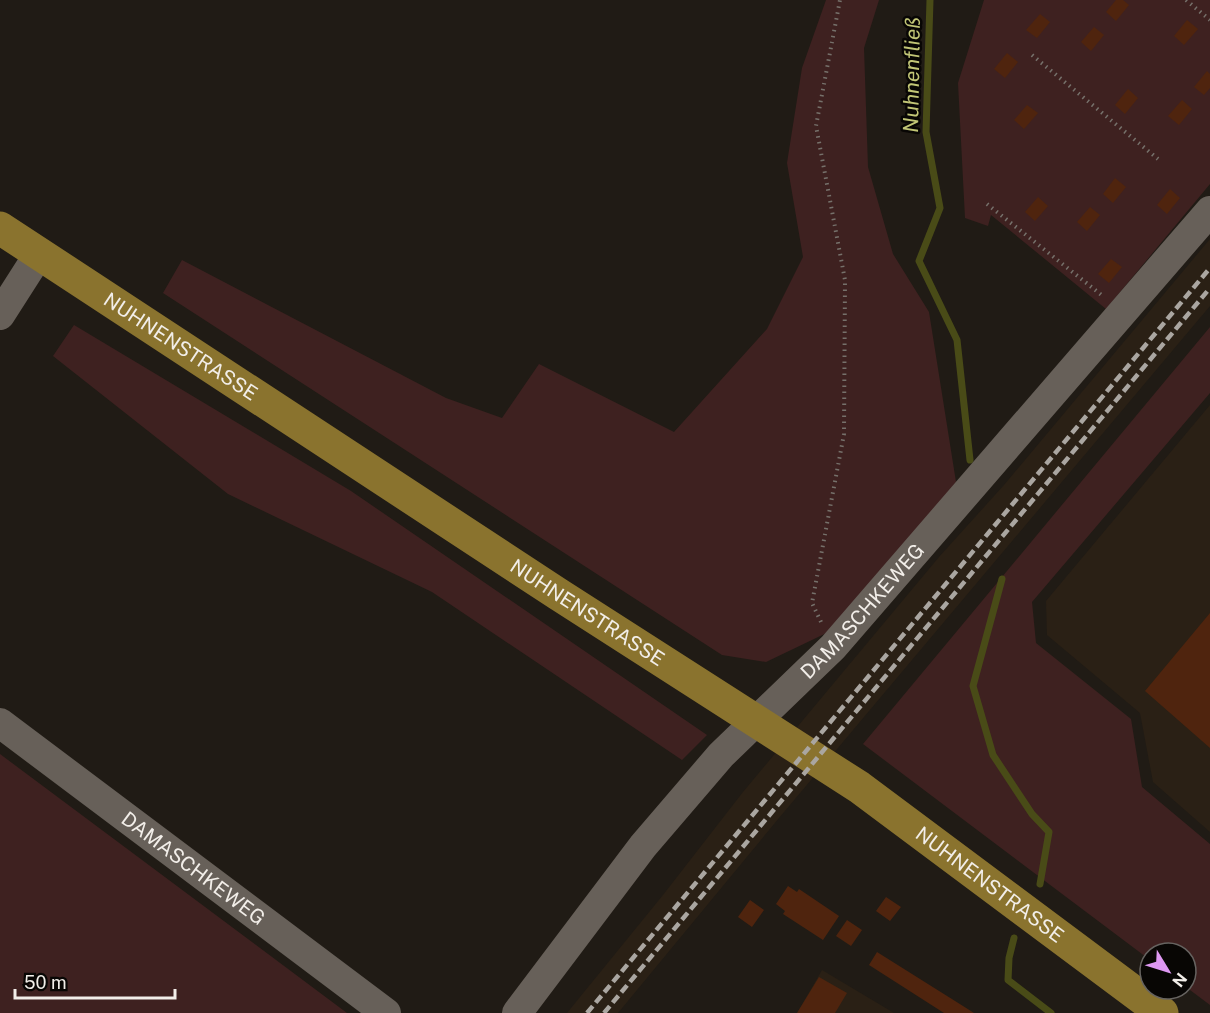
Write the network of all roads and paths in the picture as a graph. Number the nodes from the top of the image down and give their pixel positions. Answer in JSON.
{"nodes":[{"id":1,"x":840,"y":0,"type":"edge"},
{"id":2,"x":1186,"y":0,"type":"edge"},
{"id":3,"x":1210,"y":20,"type":"edge"},
{"id":4,"x":1032,"y":56,"type":"dead end"},
{"id":5,"x":1158,"y":159,"type":"dead end"},
{"id":6,"x":987,"y":204,"type":"dead end"},
{"id":7,"x":1210,"y":211,"type":"edge"},
{"id":8,"x":0,"y":228,"type":"edge"},
{"id":9,"x":39,"y":254,"type":"junction"},
{"id":10,"x":1123,"y":312,"type":"junction"},
{"id":11,"x":0,"y":315,"type":"edge"},
{"id":12,"x":833,"y":647,"type":"junction"},
{"id":13,"x":0,"y":723,"type":"edge"},
{"id":14,"x":386,"y":1013,"type":"edge"},
{"id":15,"x":517,"y":1013,"type":"edge"},
{"id":16,"x":1162,"y":1013,"type":"edge"}],
"edges":[{"from":1,"to":12,"type":"path"},
{"from":2,"to":3,"type":"path"},
{"from":4,"to":5,"type":"path"},
{"from":6,"to":10,"type":"path"},
{"from":7,"to":10,"type":"street","name":"DAMASCHKEWEG"},
{"from":8,"to":9,"type":"main road","name":"NUHNENSTRASSE"},
{"from":9,"to":11,"type":"street"},
{"from":9,"to":16,"type":"main road","name":"NUHNENSTRASSE"},
{"from":10,"to":12,"type":"street","name":"DAMASCHKEWEG"},
{"from":12,"to":15,"type":"street","name":"DAMASCHKEWEG"},
{"from":13,"to":14,"type":"street","name":"DAMASCHKEWEG"}]}
